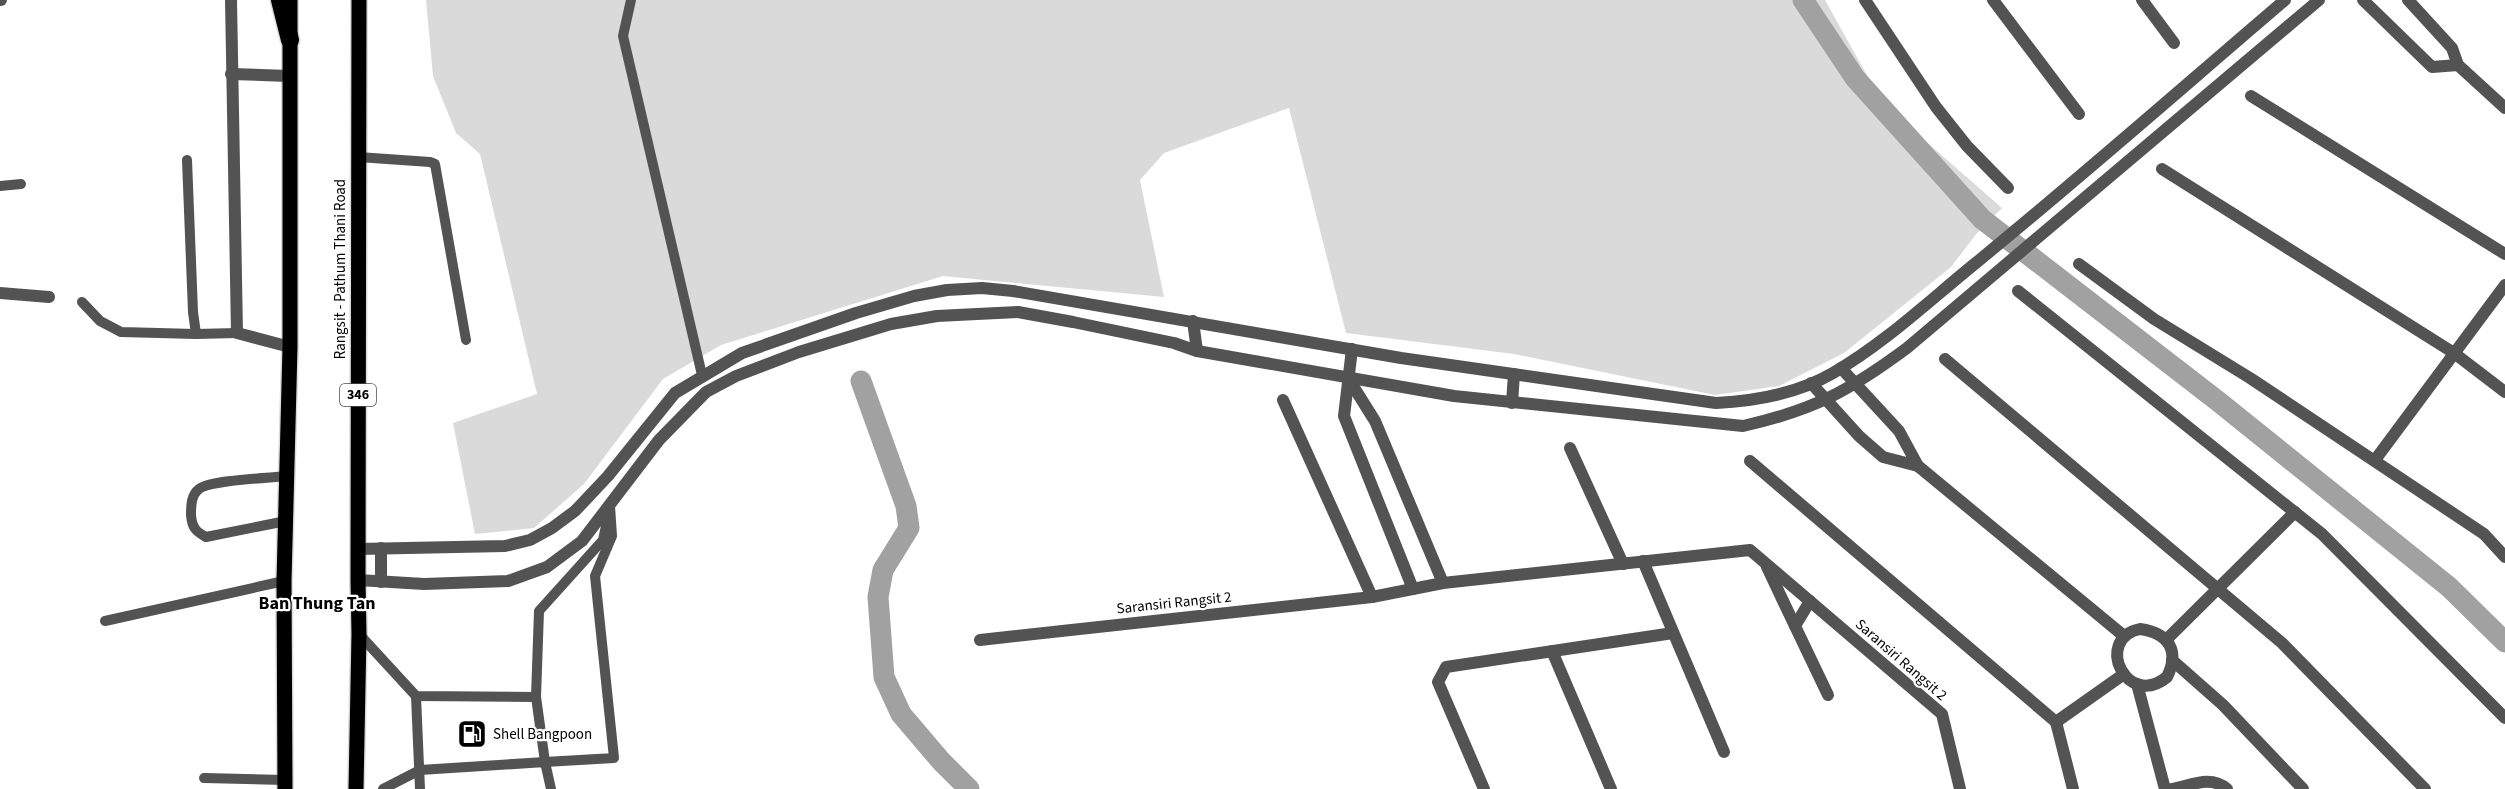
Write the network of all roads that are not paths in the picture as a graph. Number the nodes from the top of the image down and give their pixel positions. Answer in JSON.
{"nodes":[{"id":1,"x":231,"y":0,"type":"edge"},
{"id":2,"x":280,"y":0,"type":"edge"},
{"id":3,"x":290,"y":0,"type":"edge"},
{"id":4,"x":359,"y":0,"type":"edge"},
{"id":5,"x":631,"y":0,"type":"edge"},
{"id":6,"x":1865,"y":0,"type":"edge"},
{"id":7,"x":1993,"y":0,"type":"edge"},
{"id":8,"x":2142,"y":0,"type":"edge"},
{"id":9,"x":2285,"y":0,"type":"edge"},
{"id":10,"x":2319,"y":0,"type":"edge"},
{"id":11,"x":2363,"y":0,"type":"edge"},
{"id":12,"x":2408,"y":0,"type":"edge"},
{"id":13,"x":290,"y":40,"type":"junction"},
{"id":14,"x":2174,"y":43,"type":"dead end"},
{"id":15,"x":2458,"y":65,"type":"junction"},
{"id":16,"x":231,"y":75,"type":"junction"},
{"id":17,"x":289,"y":76,"type":"junction"},
{"id":18,"x":2251,"y":96,"type":"dead end"},
{"id":19,"x":2505,"y":108,"type":"edge"},
{"id":20,"x":2079,"y":114,"type":"dead end"},
{"id":21,"x":358,"y":158,"type":"junction"},
{"id":22,"x":187,"y":160,"type":"dead end"},
{"id":23,"x":2162,"y":169,"type":"dead end"},
{"id":24,"x":21,"y":184,"type":"dead end"},
{"id":25,"x":0,"y":186,"type":"edge"},
{"id":26,"x":2008,"y":188,"type":"dead end"},
{"id":27,"x":2505,"y":254,"type":"edge"},
{"id":28,"x":2079,"y":264,"type":"dead end"},
{"id":29,"x":2505,"y":285,"type":"edge"},
{"id":30,"x":2018,"y":291,"type":"dead end"},
{"id":31,"x":0,"y":293,"type":"edge"},
{"id":32,"x":49,"y":297,"type":"dead end"},
{"id":33,"x":82,"y":302,"type":"dead end"},
{"id":34,"x":1193,"y":321,"type":"junction"},
{"id":35,"x":196,"y":333,"type":"junction"},
{"id":36,"x":237,"y":333,"type":"junction"},
{"id":37,"x":466,"y":340,"type":"dead end"},
{"id":38,"x":290,"y":347,"type":"junction"},
{"id":39,"x":1352,"y":349,"type":"junction"},
{"id":40,"x":1197,"y":351,"type":"junction"},
{"id":41,"x":2454,"y":353,"type":"junction"},
{"id":42,"x":1945,"y":359,"type":"dead end"},
{"id":43,"x":1841,"y":368,"type":"junction"},
{"id":44,"x":1514,"y":374,"type":"junction"},
{"id":45,"x":702,"y":375,"type":"junction"},
{"id":46,"x":1348,"y":378,"type":"junction"},
{"id":47,"x":1811,"y":383,"type":"junction"},
{"id":48,"x":1855,"y":385,"type":"junction"},
{"id":49,"x":2505,"y":392,"type":"edge"},
{"id":50,"x":1283,"y":400,"type":"dead end"},
{"id":51,"x":1825,"y":400,"type":"junction"},
{"id":52,"x":1512,"y":403,"type":"junction"},
{"id":53,"x":1570,"y":448,"type":"dead end"},
{"id":54,"x":2375,"y":460,"type":"junction"},
{"id":55,"x":1750,"y":461,"type":"dead end"},
{"id":56,"x":1918,"y":466,"type":"junction"},
{"id":57,"x":287,"y":476,"type":"junction"},
{"id":58,"x":593,"y":491,"type":"junction"},
{"id":59,"x":610,"y":506,"type":"junction"},
{"id":60,"x":2295,"y":512,"type":"junction"},
{"id":61,"x":286,"y":521,"type":"junction"},
{"id":62,"x":381,"y":548,"type":"junction"},
{"id":63,"x":357,"y":549,"type":"junction"},
{"id":64,"x":2505,"y":557,"type":"edge"},
{"id":65,"x":1643,"y":561,"type":"junction"},
{"id":66,"x":1765,"y":563,"type":"junction"},
{"id":67,"x":1623,"y":564,"type":"junction"},
{"id":68,"x":358,"y":580,"type":"junction"},
{"id":69,"x":284,"y":581,"type":"junction"},
{"id":70,"x":381,"y":582,"type":"junction"},
{"id":71,"x":1443,"y":583,"type":"junction"},
{"id":72,"x":1413,"y":589,"type":"junction"},
{"id":73,"x":2219,"y":589,"type":"junction"},
{"id":74,"x":1372,"y":597,"type":"junction"},
{"id":75,"x":1810,"y":601,"type":"junction"},
{"id":76,"x":105,"y":621,"type":"dead end"},
{"id":77,"x":1795,"y":626,"type":"junction"},
{"id":78,"x":1673,"y":633,"type":"junction"},
{"id":79,"x":359,"y":634,"type":"junction"},
{"id":80,"x":2124,"y":636,"type":"junction"},
{"id":81,"x":980,"y":640,"type":"dead end"},
{"id":82,"x":2166,"y":640,"type":"junction"},
{"id":83,"x":1552,"y":651,"type":"junction"},
{"id":84,"x":2172,"y":660,"type":"junction"},
{"id":85,"x":2124,"y":674,"type":"junction"},
{"id":86,"x":2137,"y":684,"type":"junction"},
{"id":87,"x":1828,"y":695,"type":"dead end"},
{"id":88,"x":416,"y":696,"type":"junction"},
{"id":89,"x":536,"y":697,"type":"junction"},
{"id":90,"x":2505,"y":717,"type":"edge"},
{"id":91,"x":2056,"y":722,"type":"junction"},
{"id":92,"x":1724,"y":752,"type":"dead end"},
{"id":93,"x":545,"y":762,"type":"junction"},
{"id":94,"x":420,"y":770,"type":"junction"},
{"id":95,"x":204,"y":778,"type":"dead end"},
{"id":96,"x":285,"y":785,"type":"edge"},
{"id":97,"x":356,"y":789,"type":"edge"},
{"id":98,"x":383,"y":789,"type":"edge"},
{"id":99,"x":420,"y":789,"type":"edge"},
{"id":100,"x":551,"y":789,"type":"edge"},
{"id":101,"x":1484,"y":789,"type":"edge"},
{"id":102,"x":1611,"y":789,"type":"edge"},
{"id":103,"x":1960,"y":789,"type":"edge"},
{"id":104,"x":2073,"y":789,"type":"edge"},
{"id":105,"x":2165,"y":789,"type":"edge"},
{"id":106,"x":2172,"y":789,"type":"edge"},
{"id":107,"x":2227,"y":789,"type":"edge"},
{"id":108,"x":2303,"y":789,"type":"edge"},
{"id":109,"x":2425,"y":789,"type":"edge"}],
"edges":[{"from":1,"to":16,"type":"street"},
{"from":2,"to":13,"type":"highway"},
{"from":3,"to":13,"type":"main road"},
{"from":4,"to":21,"type":"main road","name":"Rangsit - Pathum Thani Road","number":"346"},
{"from":5,"to":45,"type":"lane"},
{"from":6,"to":26,"type":"street"},
{"from":7,"to":20,"type":"street"},
{"from":8,"to":14,"type":"street"},
{"from":9,"to":43,"type":"street"},
{"from":10,"to":48,"type":"street"},
{"from":11,"to":15,"type":"street"},
{"from":12,"to":15,"type":"street"},
{"from":13,"to":17,"type":"main road"},
{"from":15,"to":19,"type":"street"},
{"from":16,"to":17,"type":"street"},
{"from":16,"to":36,"type":"street"},
{"from":17,"to":38,"type":"main road"},
{"from":18,"to":27,"type":"street"},
{"from":21,"to":37,"type":"lane"},
{"from":21,"to":63,"type":"main road","name":"Rangsit - Pathum Thani Road","number":"346"},
{"from":22,"to":35,"type":"lane"},
{"from":23,"to":41,"type":"street"},
{"from":24,"to":25,"type":"lane"},
{"from":28,"to":54,"type":"street"},
{"from":29,"to":41,"type":"street"},
{"from":30,"to":60,"type":"street"},
{"from":31,"to":32,"type":"street"},
{"from":33,"to":35,"type":"lane"},
{"from":34,"to":39,"type":"street"},
{"from":34,"to":40,"type":"street"},
{"from":34,"to":45,"type":"street"},
{"from":35,"to":36,"type":"lane"},
{"from":36,"to":38,"type":"street"},
{"from":38,"to":57,"type":"main road"},
{"from":39,"to":44,"type":"street"},
{"from":39,"to":46,"type":"street"},
{"from":40,"to":46,"type":"street"},
{"from":40,"to":59,"type":"street"},
{"from":41,"to":49,"type":"street"},
{"from":41,"to":54,"type":"street"},
{"from":42,"to":73,"type":"street"},
{"from":43,"to":47,"type":"street"},
{"from":43,"to":48,"type":"street"},
{"from":44,"to":47,"type":"street"},
{"from":44,"to":52,"type":"street"},
{"from":45,"to":58,"type":"street"},
{"from":46,"to":52,"type":"street"},
{"from":46,"to":71,"type":"street"},
{"from":46,"to":72,"type":"street"},
{"from":47,"to":51,"type":"street"},
{"from":48,"to":51,"type":"street"},
{"from":48,"to":56,"type":"street"},
{"from":50,"to":74,"type":"street"},
{"from":51,"to":52,"type":"street"},
{"from":51,"to":56,"type":"street"},
{"from":53,"to":67,"type":"street"},
{"from":54,"to":64,"type":"street"},
{"from":55,"to":91,"type":"street"},
{"from":56,"to":80,"type":"street"},
{"from":57,"to":61,"type":"main road"},
{"from":57,"to":61,"type":"lane"},
{"from":58,"to":59,"type":"street"},
{"from":58,"to":62,"type":"street"},
{"from":59,"to":70,"type":"street"},
{"from":59,"to":89,"type":"lane"},
{"from":59,"to":93,"type":"lane"},
{"from":60,"to":73,"type":"street"},
{"from":60,"to":90,"type":"street"},
{"from":61,"to":69,"type":"main road"},
{"from":62,"to":63,"type":"street"},
{"from":62,"to":70,"type":"street"},
{"from":63,"to":68,"type":"main road","name":"Rangsit - Pathum Thani Road","number":"346"},
{"from":65,"to":66,"type":"street","name":"Saransiri Rangsit 2"},
{"from":65,"to":67,"type":"street","name":"Saransiri Rangsit 2"},
{"from":65,"to":78,"type":"street"},
{"from":66,"to":75,"type":"street","name":"Saransiri Rangsit 2"},
{"from":66,"to":77,"type":"street"},
{"from":67,"to":71,"type":"street","name":"Saransiri Rangsit 2"},
{"from":68,"to":70,"type":"street"},
{"from":68,"to":79,"type":"main road","name":"Rangsit - Pathum Thani Road","number":"346"},
{"from":69,"to":76,"type":"lane"},
{"from":69,"to":96,"type":"main road"},
{"from":71,"to":72,"type":"street","name":"Saransiri Rangsit 2"},
{"from":72,"to":74,"type":"street","name":"Saransiri Rangsit 2"},
{"from":73,"to":82,"type":"street"},
{"from":73,"to":109,"type":"street"},
{"from":74,"to":81,"type":"street","name":"Saransiri Rangsit 2"},
{"from":75,"to":77,"type":"street"},
{"from":75,"to":103,"type":"street","name":"Saransiri Rangsit 2"},
{"from":77,"to":87,"type":"street"},
{"from":78,"to":83,"type":"street"},
{"from":78,"to":92,"type":"street"},
{"from":79,"to":88,"type":"lane"},
{"from":79,"to":97,"type":"main road","name":"Rangsit - Pathum Thani Road","number":"346"},
{"from":80,"to":82,"type":"street"},
{"from":80,"to":85,"type":"street"},
{"from":82,"to":84,"type":"street"},
{"from":83,"to":101,"type":"street"},
{"from":83,"to":102,"type":"street"},
{"from":84,"to":86,"type":"street"},
{"from":84,"to":108,"type":"street"},
{"from":85,"to":86,"type":"street"},
{"from":85,"to":91,"type":"street"},
{"from":86,"to":105,"type":"street"},
{"from":88,"to":89,"type":"lane"},
{"from":88,"to":94,"type":"lane"},
{"from":89,"to":93,"type":"lane"},
{"from":91,"to":104,"type":"street"},
{"from":93,"to":94,"type":"lane"},
{"from":93,"to":100,"type":"lane"},
{"from":94,"to":98,"type":"lane"},
{"from":94,"to":99,"type":"lane"},
{"from":95,"to":96,"type":"lane"},
{"from":106,"to":107,"type":"street"}]}
